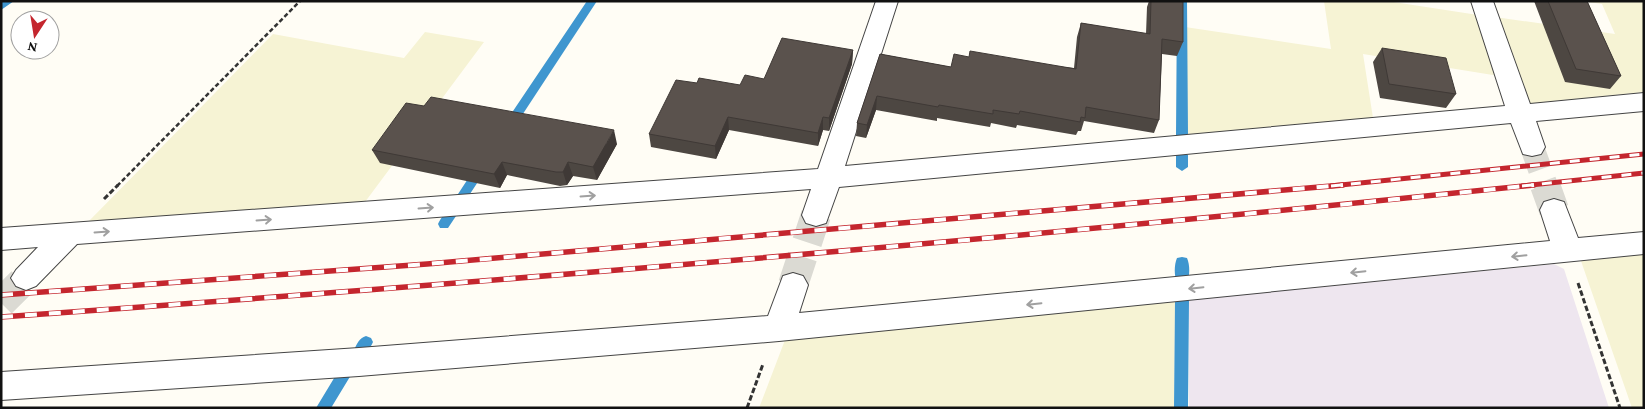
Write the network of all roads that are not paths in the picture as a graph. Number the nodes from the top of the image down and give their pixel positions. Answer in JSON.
{"nodes":[{"id":1,"x":887,"y":1,"type":"edge"},
{"id":2,"x":1482,"y":1,"type":"edge"},
{"id":3,"x":1644,"y":102,"type":"edge"},
{"id":4,"x":1521,"y":115,"type":"junction"},
{"id":5,"x":1532,"y":147,"type":"tunnel mouth"},
{"id":6,"x":828,"y":178,"type":"junction"},
{"id":7,"x":1554,"y":210,"type":"tunnel mouth"},
{"id":8,"x":816,"y":215,"type":"tunnel mouth"},
{"id":9,"x":69,"y":235,"type":"junction"},
{"id":10,"x":1,"y":238,"type":"edge"},
{"id":11,"x":1644,"y":243,"type":"edge"},
{"id":12,"x":1568,"y":252,"type":"junction"},
{"id":13,"x":26,"y":278,"type":"tunnel mouth"},
{"id":14,"x":793,"y":285,"type":"tunnel mouth"},
{"id":15,"x":779,"y":328,"type":"junction"},
{"id":16,"x":1,"y":386,"type":"edge"}],
"edges":[{"from":1,"to":6,"type":"street"},
{"from":2,"to":4,"type":"street"},
{"from":3,"to":4,"type":"street"},
{"from":4,"to":5,"type":"street"},
{"from":4,"to":6,"type":"street"},
{"from":6,"to":8,"type":"street"},
{"from":9,"to":6,"type":"street","one_way":true},
{"from":7,"to":12,"type":"street"},
{"from":9,"to":10,"type":"street"},
{"from":9,"to":13,"type":"street"},
{"from":11,"to":12,"type":"street"},
{"from":12,"to":15,"type":"street","one_way":true},
{"from":14,"to":15,"type":"street"},
{"from":15,"to":16,"type":"street"}]}
